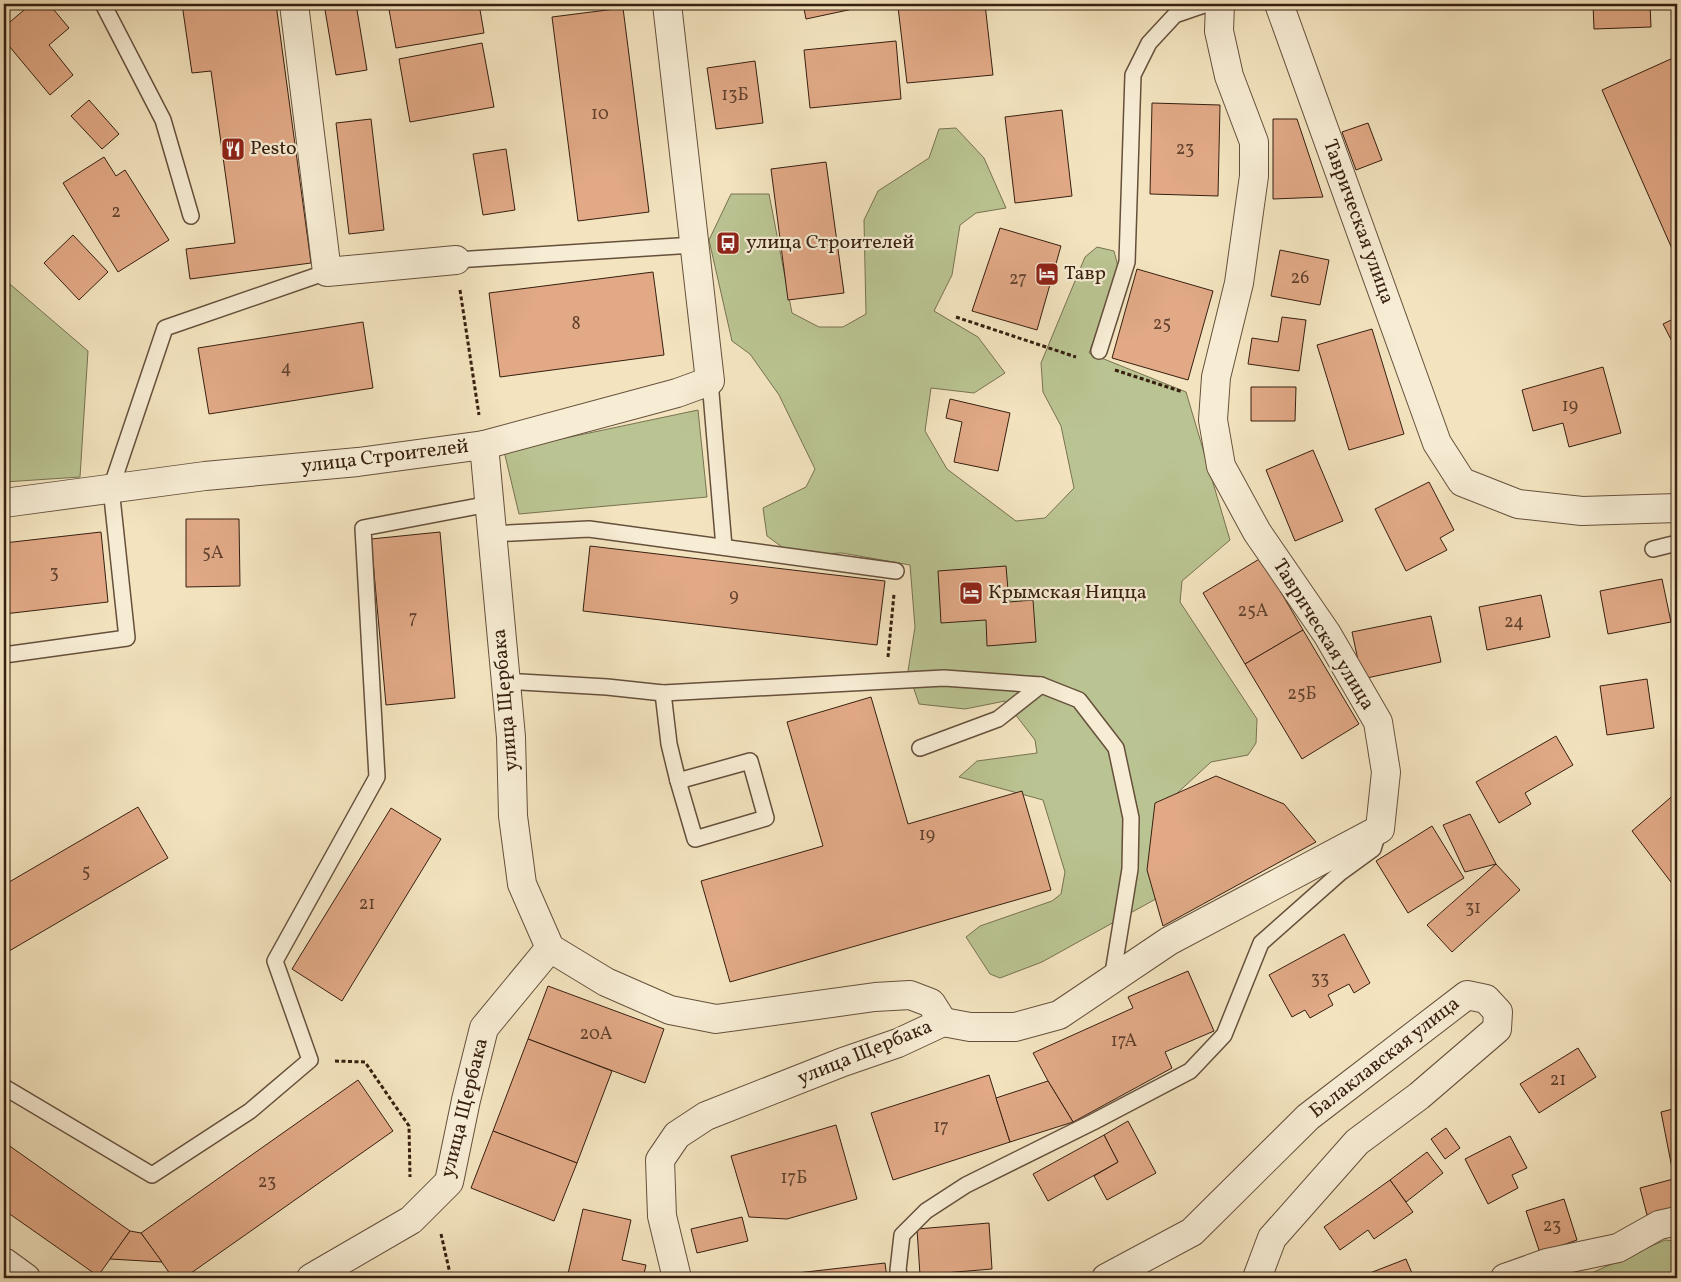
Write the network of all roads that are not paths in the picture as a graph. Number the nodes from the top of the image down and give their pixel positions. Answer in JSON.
{"nodes":[{"id":1,"x":103,"y":4,"type":"edge"},
{"id":2,"x":294,"y":4,"type":"edge"},
{"id":3,"x":667,"y":4,"type":"edge"},
{"id":4,"x":1207,"y":4,"type":"edge"},
{"id":5,"x":1220,"y":4,"type":"edge"},
{"id":6,"x":1280,"y":4,"type":"edge"},
{"id":7,"x":191,"y":216,"type":"dead end"},
{"id":8,"x":694,"y":245,"type":"junction"},
{"id":9,"x":456,"y":260,"type":"joint"},
{"id":10,"x":327,"y":272,"type":"junction"},
{"id":11,"x":1099,"y":351,"type":"dead end"},
{"id":12,"x":710,"y":381,"type":"junction"},
{"id":13,"x":484,"y":445,"type":"junction"},
{"id":14,"x":111,"y":488,"type":"junction"},
{"id":15,"x":4,"y":503,"type":"edge"},
{"id":16,"x":489,"y":504,"type":"junction"},
{"id":17,"x":1677,"y":508,"type":"edge"},
{"id":18,"x":492,"y":534,"type":"junction"},
{"id":19,"x":1677,"y":543,"type":"edge"},
{"id":20,"x":724,"y":547,"type":"junction"},
{"id":21,"x":1653,"y":549,"type":"dead end"},
{"id":22,"x":896,"y":571,"type":"road end"},
{"id":23,"x":4,"y":655,"type":"edge"},
{"id":24,"x":505,"y":681,"type":"junction"},
{"id":25,"x":1042,"y":685,"type":"junction"},
{"id":26,"x":663,"y":693,"type":"junction"},
{"id":27,"x":920,"y":748,"type":"dead end"},
{"id":28,"x":678,"y":781,"type":"junction"},
{"id":29,"x":1380,"y":829,"type":"junction"},
{"id":30,"x":550,"y":948,"type":"junction"},
{"id":31,"x":1112,"y":980,"type":"junction"},
{"id":32,"x":943,"y":1022,"type":"junction"},
{"id":33,"x":4,"y":1087,"type":"edge"},
{"id":34,"x":1677,"y":1221,"type":"edge"},
{"id":35,"x":4,"y":1262,"type":"edge"},
{"id":36,"x":26,"y":1278,"type":"edge"},
{"id":37,"x":311,"y":1278,"type":"edge"},
{"id":38,"x":677,"y":1278,"type":"edge"},
{"id":39,"x":900,"y":1278,"type":"edge"},
{"id":40,"x":1106,"y":1278,"type":"edge"},
{"id":41,"x":1258,"y":1278,"type":"edge"},
{"id":42,"x":1505,"y":1278,"type":"edge"}],
"edges":[{"from":1,"to":7,"type":"lane"},
{"from":2,"to":10,"type":"street"},
{"from":3,"to":8,"type":"street"},
{"from":4,"to":11,"type":"lane"},
{"from":5,"to":29,"type":"street","name":"Таврическая улица"},
{"from":6,"to":17,"type":"street","name":"Таврическая улица"},
{"from":8,"to":9,"type":"lane"},
{"from":8,"to":12,"type":"street"},
{"from":9,"to":10,"type":"street"},
{"from":10,"to":14,"type":"lane"},
{"from":12,"to":13,"type":"street","name":"улица Строителей"},
{"from":12,"to":20,"type":"lane"},
{"from":13,"to":14,"type":"street","name":"улица Строителей"},
{"from":13,"to":16,"type":"street","name":"улица Щербака"},
{"from":14,"to":15,"type":"street","name":"улица Строителей"},
{"from":14,"to":23,"type":"lane"},
{"from":16,"to":18,"type":"street","name":"улица Щербака"},
{"from":16,"to":33,"type":"lane"},
{"from":18,"to":20,"type":"lane"},
{"from":18,"to":24,"type":"street","name":"улица Щербака"},
{"from":19,"to":21,"type":"lane"},
{"from":20,"to":22,"type":"lane"},
{"from":24,"to":26,"type":"lane"},
{"from":24,"to":30,"type":"street","name":"улица Щербака"},
{"from":25,"to":26,"type":"lane"},
{"from":25,"to":27,"type":"lane"},
{"from":25,"to":31,"type":"lane"},
{"from":26,"to":28,"type":"lane"},
{"from":28,"to":28,"type":"lane"},
{"from":29,"to":31,"type":"street"},
{"from":29,"to":39,"type":"lane"},
{"from":30,"to":32,"type":"street","name":"улица Щербака"},
{"from":30,"to":37,"type":"street","name":"улица Щербака"},
{"from":31,"to":32,"type":"street"},
{"from":32,"to":38,"type":"street","name":"улица Щербака"},
{"from":34,"to":42,"type":"street"},
{"from":35,"to":36,"type":"street"},
{"from":40,"to":41,"type":"street","name":"Балаклавская улица"}]}
